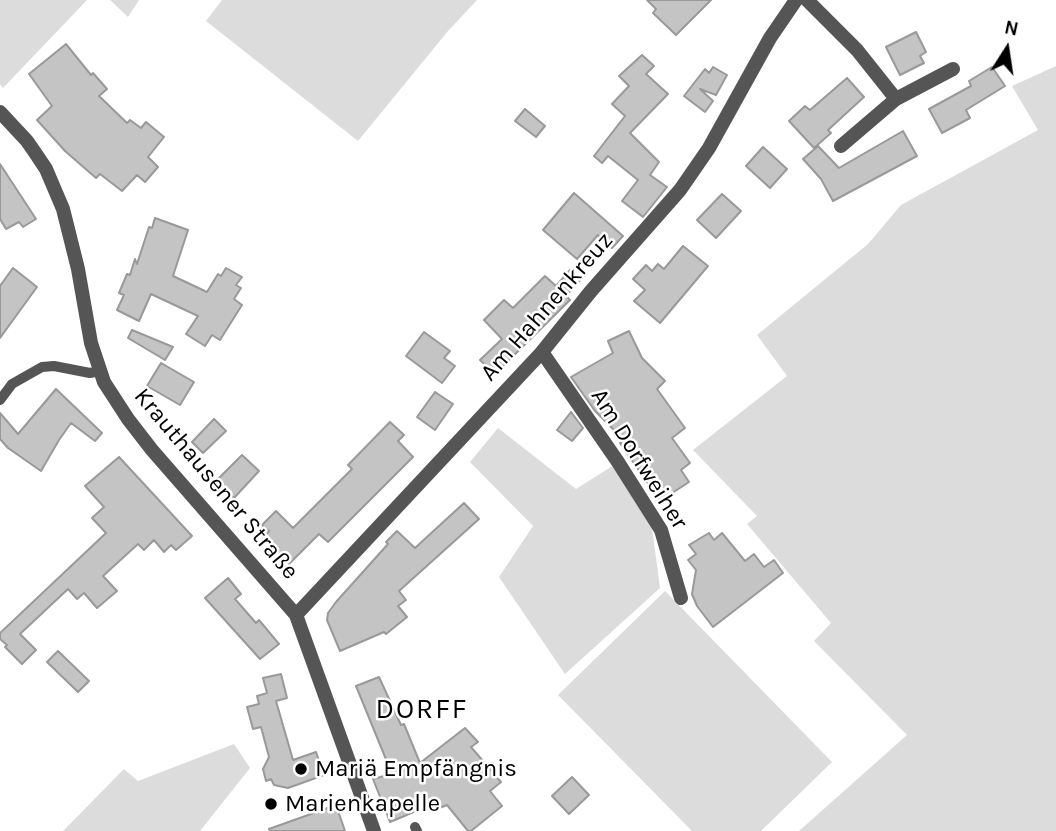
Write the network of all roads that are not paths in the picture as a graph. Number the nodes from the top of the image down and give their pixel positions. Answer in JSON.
{"nodes":[{"id":1,"x":796,"y":0,"type":"edge"},
{"id":2,"x":807,"y":0,"type":"edge"},
{"id":3,"x":953,"y":69,"type":"dead end"},
{"id":4,"x":896,"y":99,"type":"junction"},
{"id":5,"x":0,"y":112,"type":"edge"},
{"id":6,"x":841,"y":146,"type":"dead end"},
{"id":7,"x":542,"y":352,"type":"junction"},
{"id":8,"x":100,"y":371,"type":"junction"},
{"id":9,"x":0,"y":400,"type":"edge"},
{"id":10,"x":681,"y":598,"type":"dead end"},
{"id":11,"x":296,"y":615,"type":"junction"},
{"id":12,"x":374,"y":831,"type":"edge"}],
"edges":[{"from":1,"to":7,"type":"street","name":"Am Hahnenkreuz"},
{"from":2,"to":4,"type":"street"},
{"from":3,"to":4,"type":"street"},
{"from":4,"to":6,"type":"street"},
{"from":5,"to":8,"type":"street","name":"Krauthausener Straße"},
{"from":7,"to":10,"type":"street","name":"Am Dorfweiher"},
{"from":7,"to":11,"type":"street","name":"Am Hahnenkreuz"},
{"from":8,"to":9,"type":"lane"},
{"from":8,"to":11,"type":"street","name":"Krauthausener Straße"},
{"from":11,"to":12,"type":"street"}]}
